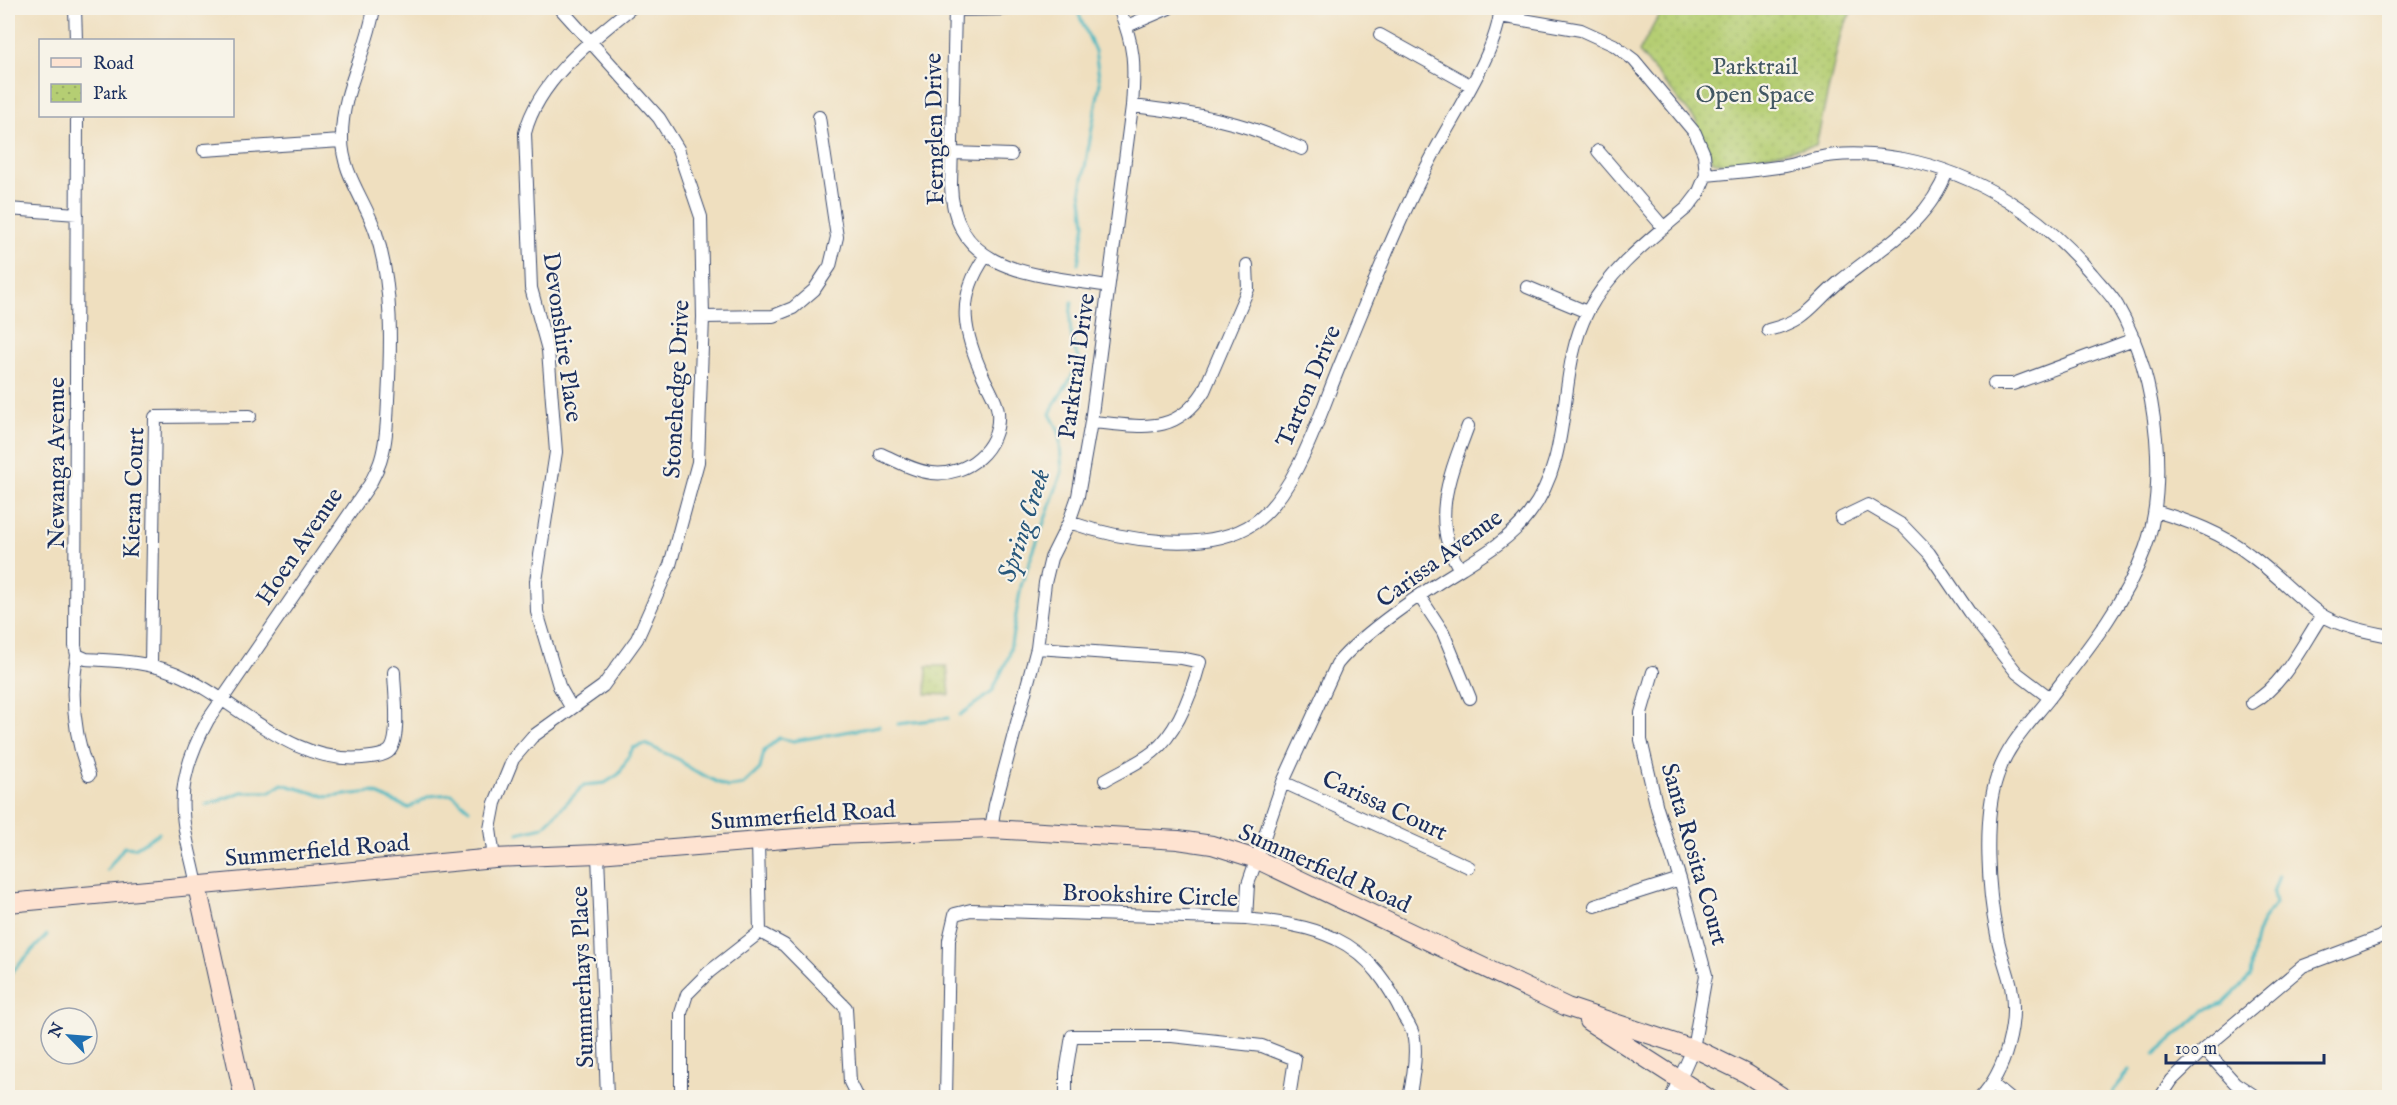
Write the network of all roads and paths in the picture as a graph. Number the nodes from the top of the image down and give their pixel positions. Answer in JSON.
{"nodes":[{"id":1,"x":75,"y":8,"type":"edge"},
{"id":2,"x":374,"y":8,"type":"edge"},
{"id":3,"x":560,"y":8,"type":"edge"},
{"id":4,"x":631,"y":8,"type":"edge"},
{"id":5,"x":1119,"y":8,"type":"edge"},
{"id":6,"x":1169,"y":8,"type":"edge"},
{"id":7,"x":955,"y":9,"type":"edge"},
{"id":8,"x":1011,"y":9,"type":"dead end"},
{"id":9,"x":1500,"y":12,"type":"edge"},
{"id":10,"x":1126,"y":26,"type":"junction"},
{"id":11,"x":1380,"y":35,"type":"dead end"},
{"id":12,"x":76,"y":39,"type":"edge"},
{"id":13,"x":591,"y":44,"type":"junction"},
{"id":14,"x":1470,"y":85,"type":"junction"},
{"id":15,"x":1132,"y":106,"type":"junction"},
{"id":16,"x":77,"y":117,"type":"edge"},
{"id":17,"x":819,"y":117,"type":"dead end"},
{"id":18,"x":341,"y":141,"type":"junction"},
{"id":19,"x":1302,"y":149,"type":"dead end"},
{"id":20,"x":204,"y":150,"type":"dead end"},
{"id":21,"x":1598,"y":151,"type":"dead end"},
{"id":22,"x":953,"y":153,"type":"junction"},
{"id":23,"x":1011,"y":155,"type":"dead end"},
{"id":24,"x":1947,"y":171,"type":"junction"},
{"id":25,"x":1706,"y":175,"type":"junction"},
{"id":26,"x":8,"y":209,"type":"edge"},
{"id":27,"x":77,"y":214,"type":"junction"},
{"id":28,"x":1664,"y":228,"type":"junction"},
{"id":29,"x":985,"y":257,"type":"junction"},
{"id":30,"x":1247,"y":265,"type":"dead end"},
{"id":31,"x":1108,"y":286,"type":"junction"},
{"id":32,"x":1527,"y":287,"type":"dead end"},
{"id":33,"x":1587,"y":312,"type":"junction"},
{"id":34,"x":703,"y":317,"type":"junction"},
{"id":35,"x":1768,"y":330,"type":"dead end"},
{"id":36,"x":2134,"y":339,"type":"junction"},
{"id":37,"x":1994,"y":384,"type":"dead end"},
{"id":38,"x":250,"y":416,"type":"dead end"},
{"id":39,"x":1090,"y":422,"type":"junction"},
{"id":40,"x":1468,"y":426,"type":"dead end"},
{"id":41,"x":881,"y":454,"type":"dead end"},
{"id":42,"x":2155,"y":511,"type":"junction"},
{"id":43,"x":1841,"y":518,"type":"dead end"},
{"id":44,"x":1069,"y":522,"type":"junction"},
{"id":45,"x":1460,"y":569,"type":"junction"},
{"id":46,"x":1420,"y":597,"type":"junction"},
{"id":47,"x":2322,"y":615,"type":"junction"},
{"id":48,"x":2390,"y":636,"type":"edge"},
{"id":49,"x":1037,"y":648,"type":"junction"},
{"id":50,"x":77,"y":655,"type":"junction"},
{"id":51,"x":151,"y":664,"type":"junction"},
{"id":52,"x":394,"y":672,"type":"dead end"},
{"id":53,"x":1653,"y":672,"type":"dead end"},
{"id":54,"x":1470,"y":698,"type":"dead end"},
{"id":55,"x":2050,"y":698,"type":"junction"},
{"id":56,"x":222,"y":699,"type":"junction"},
{"id":57,"x":2252,"y":704,"type":"dead end"},
{"id":58,"x":571,"y":706,"type":"junction"},
{"id":59,"x":89,"y":775,"type":"dead end"},
{"id":60,"x":1105,"y":780,"type":"dead end"},
{"id":61,"x":1283,"y":782,"type":"junction"},
{"id":62,"x":991,"y":829,"type":"junction"},
{"id":63,"x":758,"y":841,"type":"junction"},
{"id":64,"x":598,"y":854,"type":"junction"},
{"id":65,"x":494,"y":858,"type":"junction"},
{"id":66,"x":1256,"y":860,"type":"junction"},
{"id":67,"x":1469,"y":867,"type":"dead end"},
{"id":68,"x":1680,"y":879,"type":"junction"},
{"id":69,"x":197,"y":886,"type":"junction"},
{"id":70,"x":8,"y":903,"type":"edge"},
{"id":71,"x":1595,"y":906,"type":"dead end"},
{"id":72,"x":1246,"y":919,"type":"junction"},
{"id":73,"x":2390,"y":930,"type":"edge"},
{"id":74,"x":760,"y":932,"type":"junction"},
{"id":75,"x":1567,"y":1008,"type":"junction"},
{"id":76,"x":1693,"y":1049,"type":"junction"},
{"id":77,"x":2204,"y":1049,"type":"junction"},
{"id":78,"x":1679,"y":1079,"type":"junction"},
{"id":79,"x":1993,"y":1085,"type":"junction"},
{"id":80,"x":244,"y":1098,"type":"edge"},
{"id":81,"x":607,"y":1098,"type":"edge"},
{"id":82,"x":681,"y":1098,"type":"edge"},
{"id":83,"x":858,"y":1098,"type":"edge"},
{"id":84,"x":946,"y":1098,"type":"edge"},
{"id":85,"x":1066,"y":1098,"type":"edge"},
{"id":86,"x":1289,"y":1098,"type":"edge"},
{"id":87,"x":1409,"y":1098,"type":"edge"},
{"id":88,"x":1671,"y":1098,"type":"edge"},
{"id":89,"x":1708,"y":1098,"type":"edge"},
{"id":90,"x":1784,"y":1098,"type":"edge"},
{"id":91,"x":1980,"y":1098,"type":"edge"},
{"id":92,"x":2009,"y":1098,"type":"edge"},
{"id":93,"x":2160,"y":1098,"type":"edge"},
{"id":94,"x":2258,"y":1098,"type":"edge"}],
"edges":[{"from":1,"to":12,"type":"street"},
{"from":2,"to":18,"type":"street","name":"Hoen Avenue"},
{"from":3,"to":13,"type":"street","name":"Stonehedge Drive"},
{"from":4,"to":13,"type":"street","name":"Devonshire Place"},
{"from":5,"to":10,"type":"street","name":"Parktrail Drive"},
{"from":6,"to":10,"type":"street"},
{"from":7,"to":8,"type":"street"},
{"from":7,"to":22,"type":"street","name":"Fernglen Drive"},
{"from":9,"to":14,"type":"street","name":"Tarton Drive"},
{"from":9,"to":25,"type":"street"},
{"from":10,"to":15,"type":"street","name":"Parktrail Drive"},
{"from":11,"to":14,"type":"street"},
{"from":13,"to":34,"type":"street","name":"Stonehedge Drive"},
{"from":13,"to":58,"type":"street","name":"Devonshire Place"},
{"from":14,"to":44,"type":"street","name":"Tarton Drive"},
{"from":15,"to":19,"type":"street"},
{"from":15,"to":31,"type":"street","name":"Parktrail Drive"},
{"from":16,"to":27,"type":"street","name":"Newanga Avenue"},
{"from":17,"to":34,"type":"street"},
{"from":18,"to":20,"type":"street"},
{"from":18,"to":56,"type":"street","name":"Hoen Avenue"},
{"from":21,"to":28,"type":"street"},
{"from":22,"to":23,"type":"street"},
{"from":22,"to":29,"type":"street","name":"Fernglen Drive"},
{"from":24,"to":25,"type":"street"},
{"from":24,"to":35,"type":"street"},
{"from":24,"to":36,"type":"street"},
{"from":25,"to":28,"type":"street","name":"Carissa Avenue"},
{"from":26,"to":27,"type":"street"},
{"from":27,"to":50,"type":"street","name":"Newanga Avenue"},
{"from":28,"to":33,"type":"street","name":"Carissa Avenue"},
{"from":29,"to":31,"type":"street","name":"Fernglen Drive"},
{"from":29,"to":41,"type":"street"},
{"from":30,"to":39,"type":"street"},
{"from":31,"to":39,"type":"street","name":"Parktrail Drive"},
{"from":32,"to":33,"type":"street"},
{"from":33,"to":45,"type":"street","name":"Carissa Avenue"},
{"from":34,"to":58,"type":"street","name":"Stonehedge Drive"},
{"from":36,"to":37,"type":"street"},
{"from":36,"to":42,"type":"street"},
{"from":38,"to":51,"type":"street","name":"Kieran Court"},
{"from":39,"to":44,"type":"street","name":"Parktrail Drive"},
{"from":40,"to":45,"type":"street"},
{"from":42,"to":47,"type":"street"},
{"from":42,"to":55,"type":"street"},
{"from":43,"to":55,"type":"street"},
{"from":44,"to":49,"type":"street","name":"Parktrail Drive"},
{"from":45,"to":46,"type":"street","name":"Carissa Avenue"},
{"from":46,"to":54,"type":"street"},
{"from":46,"to":61,"type":"street","name":"Carissa Avenue"},
{"from":47,"to":48,"type":"street"},
{"from":47,"to":57,"type":"street"},
{"from":49,"to":60,"type":"street"},
{"from":49,"to":62,"type":"street","name":"Parktrail Drive"},
{"from":50,"to":51,"type":"street"},
{"from":50,"to":59,"type":"street","name":"Newanga Avenue"},
{"from":51,"to":56,"type":"street"},
{"from":52,"to":56,"type":"street"},
{"from":53,"to":68,"type":"street","name":"Santa Rosita Court"},
{"from":55,"to":79,"type":"street"},
{"from":56,"to":69,"type":"street","name":"Hoen Avenue"},
{"from":58,"to":65,"type":"street","name":"Stonehedge Drive"},
{"from":61,"to":66,"type":"street","name":"Carissa Avenue"},
{"from":61,"to":67,"type":"street","name":"Carissa Court"},
{"from":62,"to":63,"type":"street","name":"Summerfield Road"},
{"from":62,"to":66,"type":"street","name":"Summerfield Road"},
{"from":63,"to":64,"type":"street","name":"Summerfield Road"},
{"from":63,"to":74,"type":"street"},
{"from":64,"to":65,"type":"street","name":"Summerfield Road"},
{"from":64,"to":81,"type":"street","name":"Summerhays Place"},
{"from":65,"to":69,"type":"street","name":"Summerfield Road"},
{"from":66,"to":72,"type":"street","name":"Carissa Avenue"},
{"from":66,"to":75,"type":"street","name":"Summerfield Road"},
{"from":68,"to":71,"type":"street"},
{"from":68,"to":76,"type":"street","name":"Santa Rosita Court"},
{"from":69,"to":70,"type":"street","name":"Summerfield Road"},
{"from":69,"to":80,"type":"street","name":"Hoen Avenue"},
{"from":72,"to":84,"type":"street","name":"Brookshire Circle"},
{"from":72,"to":87,"type":"street","name":"Brookshire Circle"},
{"from":73,"to":77,"type":"street"},
{"from":74,"to":82,"type":"street"},
{"from":74,"to":83,"type":"street"},
{"from":75,"to":76,"type":"street","name":"Summerfield Road"},
{"from":75,"to":78,"type":"street","name":"Summerfield Road"},
{"from":76,"to":78,"type":"street","name":"Santa Rosita Court"},
{"from":76,"to":90,"type":"street","name":"Summerfield Road"},
{"from":77,"to":93,"type":"street"},
{"from":77,"to":94,"type":"street"},
{"from":78,"to":88,"type":"street","name":"Santa Rosita Court"},
{"from":78,"to":89,"type":"street","name":"Summerfield Road"},
{"from":79,"to":91,"type":"street"},
{"from":79,"to":92,"type":"street"},
{"from":85,"to":86,"type":"street"}]}
